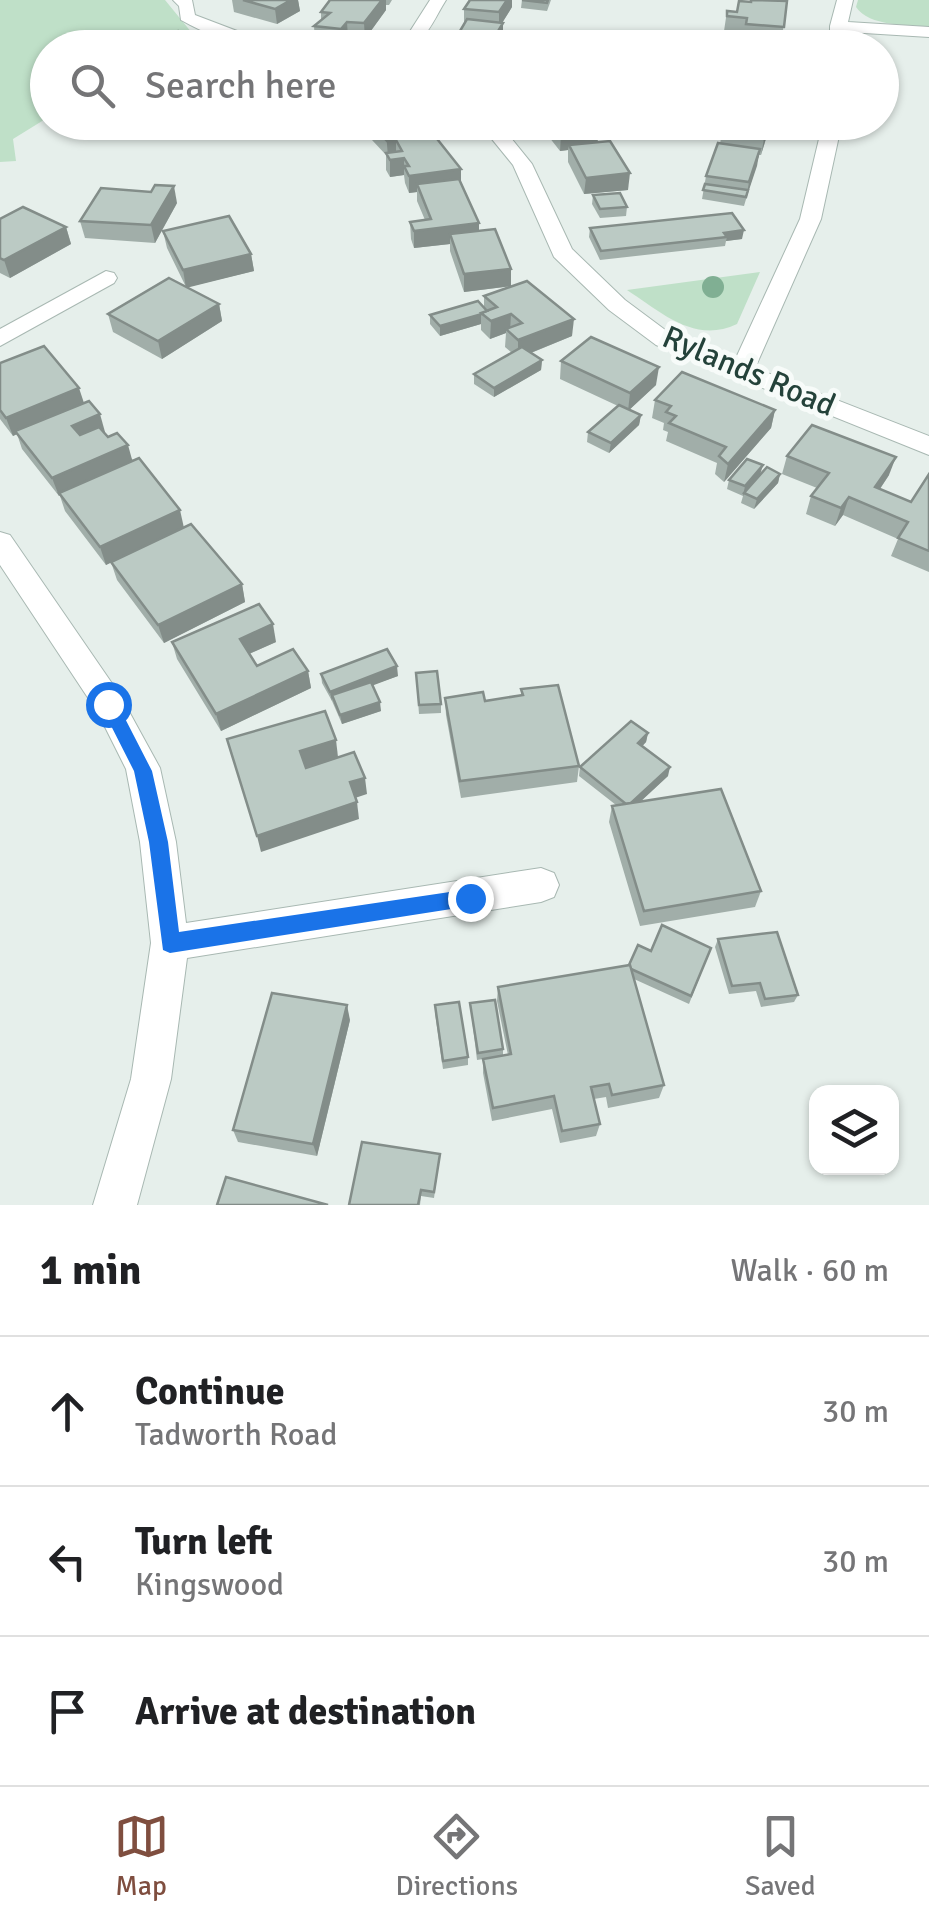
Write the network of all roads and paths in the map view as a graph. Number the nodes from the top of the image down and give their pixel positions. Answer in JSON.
{"nodes":[{"id":1,"x":181,"y":0,"type":"edge"},
{"id":2,"x":438,"y":0,"type":"edge"},
{"id":3,"x":845,"y":0,"type":"edge"},
{"id":4,"x":838,"y":26,"type":"junction"},
{"id":5,"x":216,"y":30,"type":"edge"},
{"id":6,"x":419,"y":30,"type":"edge"},
{"id":7,"x":838,"y":30,"type":"edge"},
{"id":8,"x":899,"y":30,"type":"edge"},
{"id":9,"x":899,"y":30,"type":"edge"},
{"id":10,"x":929,"y":32,"type":"edge"},
{"id":11,"x":502,"y":140,"type":"edge"},
{"id":12,"x":828,"y":140,"type":"edge"},
{"id":13,"x":106,"y":277,"type":"dead end"},
{"id":14,"x":0,"y":339,"type":"edge"},
{"id":15,"x":742,"y":370,"type":"junction"},
{"id":16,"x":929,"y":446,"type":"edge"},
{"id":17,"x":0,"y":542,"type":"edge"},
{"id":18,"x":541,"y":886,"type":"dead end"},
{"id":19,"x":170,"y":943,"type":"junction"},
{"id":20,"x":116,"y":1205,"type":"edge"}],
"edges":[{"from":1,"to":5,"type":"street"},
{"from":2,"to":6,"type":"street"},
{"from":3,"to":4,"type":"street"},
{"from":4,"to":7,"type":"street"},
{"from":4,"to":8,"type":"street"},
{"from":9,"to":10,"type":"street"},
{"from":11,"to":15,"type":"street","name":"Rylands Road"},
{"from":12,"to":15,"type":"street"},
{"from":13,"to":14,"type":"street"},
{"from":15,"to":16,"type":"street","name":"Rylands Road"},
{"from":17,"to":19,"type":"street"},
{"from":18,"to":19,"type":"street"},
{"from":19,"to":20,"type":"street"}]}
